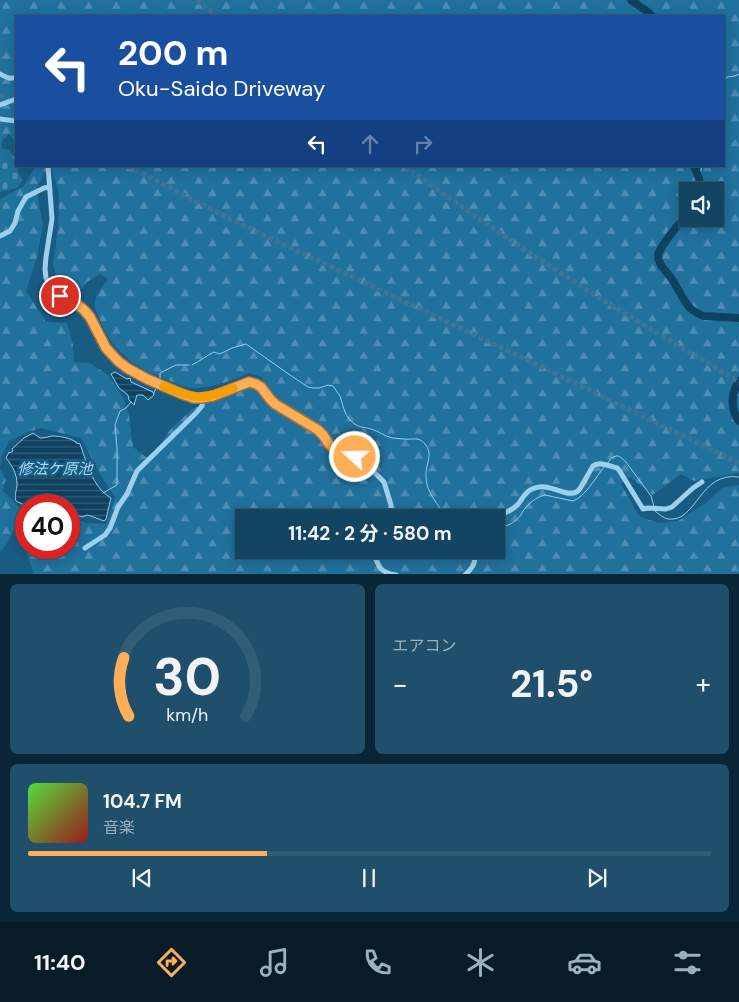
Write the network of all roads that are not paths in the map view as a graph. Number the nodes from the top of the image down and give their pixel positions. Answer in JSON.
{"nodes":[{"id":1,"x":0,"y":74,"type":"edge"},
{"id":2,"x":15,"y":78,"type":"edge"},
{"id":3,"x":15,"y":98,"type":"edge"},
{"id":4,"x":0,"y":105,"type":"edge"},
{"id":5,"x":0,"y":119,"type":"edge"},
{"id":6,"x":15,"y":121,"type":"edge"},
{"id":7,"x":48,"y":167,"type":"edge"},
{"id":8,"x":49,"y":187,"type":"junction"},
{"id":9,"x":0,"y":236,"type":"edge"},
{"id":10,"x":202,"y":398,"type":"junction"},
{"id":11,"x":702,"y":482,"type":"dead end"},
{"id":12,"x":391,"y":509,"type":"edge"},
{"id":13,"x":505,"y":512,"type":"edge"},
{"id":14,"x":84,"y":548,"type":"dead end"},
{"id":15,"x":375,"y":559,"type":"edge"},
{"id":16,"x":475,"y":559,"type":"edge"},
{"id":17,"x":396,"y":574,"type":"edge"},
{"id":18,"x":465,"y":574,"type":"edge"}],
"edges":[{"from":1,"to":2,"type":"street"},
{"from":3,"to":4,"type":"street"},
{"from":5,"to":6,"type":"street"},
{"from":7,"to":8,"type":"street"},
{"from":8,"to":9,"type":"street"},
{"from":8,"to":10,"type":"street"},
{"from":10,"to":12,"type":"street"},
{"from":10,"to":14,"type":"street"},
{"from":11,"to":13,"type":"street"},
{"from":15,"to":17,"type":"street"},
{"from":16,"to":18,"type":"street"}]}
